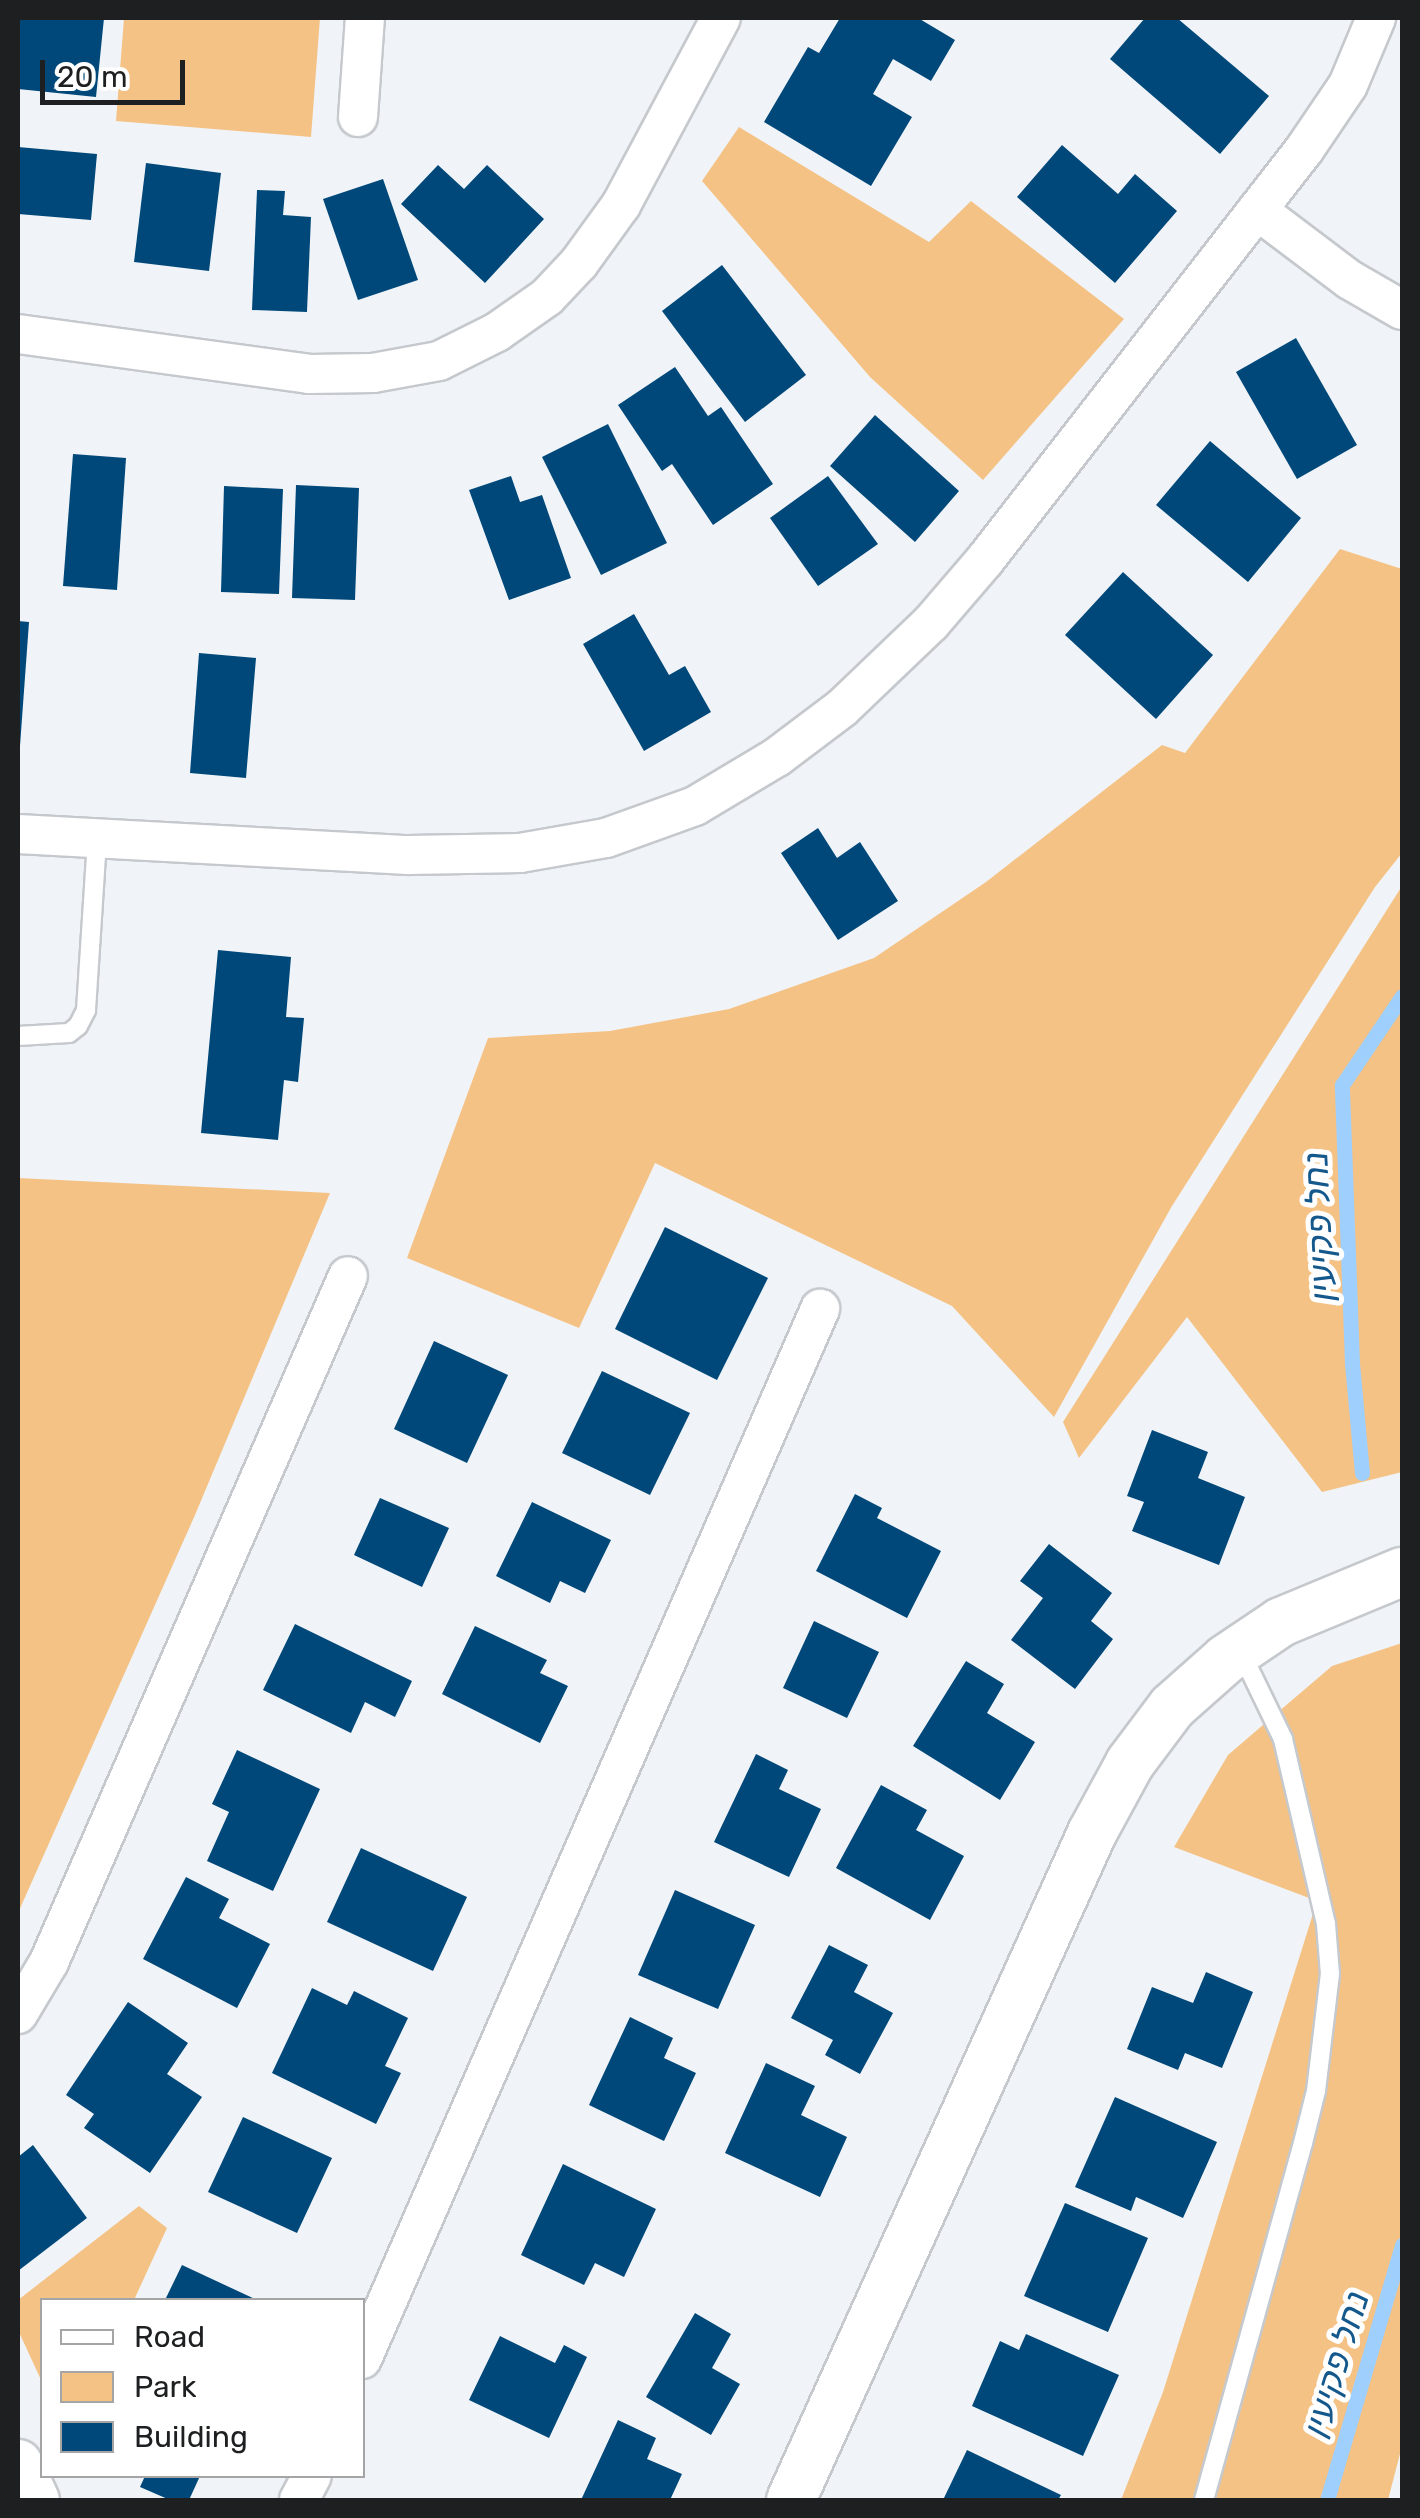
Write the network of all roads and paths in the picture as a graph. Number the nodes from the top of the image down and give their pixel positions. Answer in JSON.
{"nodes":[{"id":1,"x":366,"y":18,"type":"edge"},
{"id":2,"x":721,"y":18,"type":"edge"},
{"id":3,"x":1376,"y":18,"type":"edge"},
{"id":4,"x":358,"y":117,"type":"dead end"},
{"id":5,"x":1258,"y":210,"type":"junction"},
{"id":6,"x":1402,"y":310,"type":"edge"},
{"id":7,"x":18,"y":334,"type":"edge"},
{"id":8,"x":18,"y":834,"type":"edge"},
{"id":9,"x":96,"y":838,"type":"junction"},
{"id":10,"x":18,"y":1036,"type":"edge"},
{"id":11,"x":348,"y":1276,"type":"dead end"},
{"id":12,"x":820,"y":1309,"type":"dead end"},
{"id":13,"x":1402,"y":1572,"type":"edge"},
{"id":14,"x":1240,"y":1650,"type":"junction"},
{"id":15,"x":18,"y":2014,"type":"edge"},
{"id":16,"x":365,"y":2352,"type":"edge"},
{"id":17,"x":18,"y":2464,"type":"edge"},
{"id":18,"x":311,"y":2478,"type":"edge"},
{"id":19,"x":35,"y":2500,"type":"edge"},
{"id":20,"x":298,"y":2500,"type":"edge"},
{"id":21,"x":791,"y":2500,"type":"edge"},
{"id":22,"x":1204,"y":2500,"type":"edge"}],
"edges":[{"from":1,"to":4,"type":"street"},
{"from":2,"to":7,"type":"street"},
{"from":3,"to":5,"type":"street"},
{"from":5,"to":6,"type":"street"},
{"from":5,"to":9,"type":"street"},
{"from":8,"to":9,"type":"street"},
{"from":9,"to":10,"type":"lane"},
{"from":11,"to":15,"type":"street"},
{"from":12,"to":16,"type":"street"},
{"from":13,"to":14,"type":"street"},
{"from":14,"to":21,"type":"street"},
{"from":14,"to":22,"type":"lane"},
{"from":17,"to":19,"type":"street"},
{"from":18,"to":20,"type":"street"}]}
